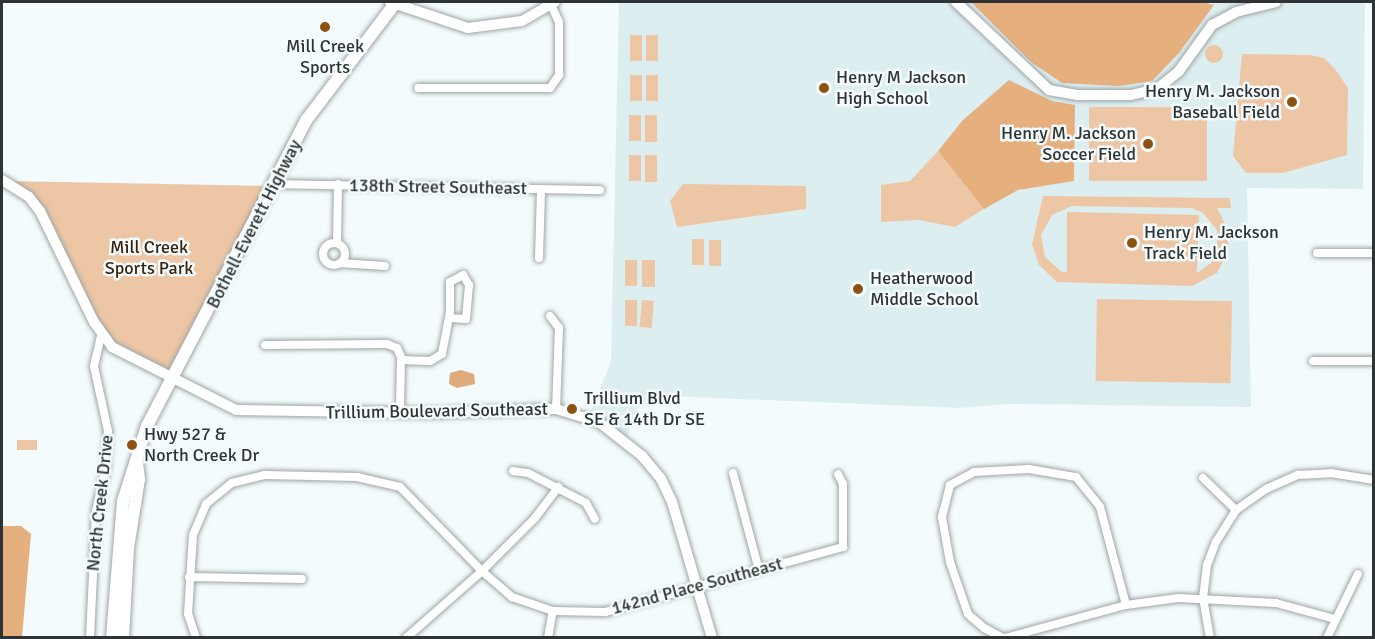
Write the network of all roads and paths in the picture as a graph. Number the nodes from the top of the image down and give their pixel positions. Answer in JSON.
{"nodes":[{"id":1,"x":394,"y":2,"type":"edge"},
{"id":2,"x":956,"y":2,"type":"edge"},
{"id":3,"x":1276,"y":2,"type":"edge"},
{"id":4,"x":553,"y":3,"type":"edge"},
{"id":5,"x":418,"y":88,"type":"dead end"},
{"id":6,"x":2,"y":180,"type":"edge"},
{"id":7,"x":275,"y":184,"type":"junction"},
{"id":8,"x":338,"y":184,"type":"junction"},
{"id":9,"x":541,"y":189,"type":"junction"},
{"id":10,"x":600,"y":190,"type":"dead end"},
{"id":11,"x":337,"y":243,"type":"junction"},
{"id":12,"x":1317,"y":253,"type":"dead end"},
{"id":13,"x":1374,"y":253,"type":"edge"},
{"id":14,"x":539,"y":258,"type":"dead end"},
{"id":15,"x":340,"y":262,"type":"junction"},
{"id":16,"x":385,"y":266,"type":"dead end"},
{"id":17,"x":550,"y":316,"type":"dead end"},
{"id":18,"x":449,"y":318,"type":"junction"},
{"id":19,"x":101,"y":336,"type":"junction"},
{"id":20,"x":265,"y":345,"type":"dead end"},
{"id":21,"x":401,"y":360,"type":"junction"},
{"id":22,"x":1313,"y":361,"type":"dead end"},
{"id":23,"x":1374,"y":361,"type":"edge"},
{"id":24,"x":174,"y":378,"type":"junction"},
{"id":25,"x":556,"y":409,"type":"junction"},
{"id":26,"x":400,"y":410,"type":"junction"},
{"id":27,"x":137,"y":462,"type":"junction"},
{"id":28,"x":513,"y":471,"type":"dead end"},
{"id":29,"x":733,"y":473,"type":"dead end"},
{"id":30,"x":838,"y":474,"type":"dead end"},
{"id":31,"x":1203,"y":478,"type":"dead end"},
{"id":32,"x":1374,"y":480,"type":"edge"},
{"id":33,"x":558,"y":487,"type":"junction"},
{"id":34,"x":1236,"y":510,"type":"junction"},
{"id":35,"x":595,"y":519,"type":"dead end"},
{"id":36,"x":759,"y":570,"type":"junction"},
{"id":37,"x":482,"y":571,"type":"junction"},
{"id":38,"x":1358,"y":574,"type":"dead end"},
{"id":39,"x":189,"y":577,"type":"junction"},
{"id":40,"x":302,"y":579,"type":"dead end"},
{"id":41,"x":696,"y":589,"type":"junction"},
{"id":42,"x":1203,"y":598,"type":"junction"},
{"id":43,"x":1126,"y":605,"type":"junction"},
{"id":44,"x":553,"y":611,"type":"junction"},
{"id":45,"x":1335,"y":619,"type":"junction"},
{"id":46,"x":90,"y":638,"type":"edge"},
{"id":47,"x":112,"y":638,"type":"edge"},
{"id":48,"x":123,"y":638,"type":"edge"},
{"id":49,"x":196,"y":638,"type":"edge"},
{"id":50,"x":406,"y":638,"type":"edge"},
{"id":51,"x":548,"y":638,"type":"edge"},
{"id":52,"x":712,"y":638,"type":"edge"},
{"id":53,"x":1004,"y":638,"type":"edge"},
{"id":54,"x":1210,"y":638,"type":"edge"},
{"id":55,"x":1327,"y":638,"type":"edge"}],
"edges":[{"from":1,"to":4,"type":"street"},
{"from":1,"to":7,"type":"main road","name":"Bothell-Everett Highway"},
{"from":2,"to":3,"type":"street"},
{"from":4,"to":5,"type":"street"},
{"from":6,"to":19,"type":"street"},
{"from":7,"to":8,"type":"street","name":"138th Street Southeast"},
{"from":7,"to":24,"type":"main road","name":"Bothell-Everett Highway"},
{"from":8,"to":9,"type":"street","name":"138th Street Southeast"},
{"from":8,"to":11,"type":"street"},
{"from":9,"to":10,"type":"street","name":"138th Street Southeast"},
{"from":9,"to":14,"type":"street"},
{"from":11,"to":15,"type":"street"},
{"from":11,"to":15,"type":"street"},
{"from":12,"to":13,"type":"street"},
{"from":15,"to":16,"type":"street"},
{"from":17,"to":25,"type":"street"},
{"from":18,"to":18,"type":"street"},
{"from":18,"to":21,"type":"street"},
{"from":19,"to":24,"type":"street"},
{"from":19,"to":46,"type":"street","name":"North Creek Drive"},
{"from":20,"to":21,"type":"street"},
{"from":21,"to":26,"type":"street"},
{"from":22,"to":23,"type":"street"},
{"from":24,"to":26,"type":"street","name":"Trillium Boulevard Southeast"},
{"from":24,"to":27,"type":"main road","name":"Bothell-Everett Highway"},
{"from":25,"to":26,"type":"street","name":"Trillium Boulevard Southeast"},
{"from":25,"to":41,"type":"street","name":"Trillium Boulevard Southeast"},
{"from":27,"to":47,"type":"main road","name":"Bothell-Everett Highway"},
{"from":27,"to":48,"type":"main road","name":"Bothell-Everett Highway"},
{"from":28,"to":33,"type":"street"},
{"from":29,"to":36,"type":"street"},
{"from":30,"to":36,"type":"street","name":"142nd Place Southeast"},
{"from":31,"to":34,"type":"street"},
{"from":32,"to":34,"type":"street"},
{"from":33,"to":35,"type":"street"},
{"from":33,"to":37,"type":"street"},
{"from":34,"to":42,"type":"street"},
{"from":36,"to":41,"type":"street","name":"142nd Place Southeast"},
{"from":37,"to":39,"type":"street","name":"142nd Place Southeast"},
{"from":37,"to":44,"type":"street","name":"142nd Place Southeast"},
{"from":37,"to":50,"type":"street"},
{"from":38,"to":45,"type":"street"},
{"from":39,"to":40,"type":"street"},
{"from":39,"to":49,"type":"street"},
{"from":41,"to":44,"type":"street","name":"142nd Place Southeast"},
{"from":41,"to":52,"type":"street","name":"Trillium Boulevard Southeast"},
{"from":42,"to":43,"type":"street"},
{"from":42,"to":45,"type":"street"},
{"from":42,"to":54,"type":"street"},
{"from":43,"to":53,"type":"street"},
{"from":43,"to":53,"type":"street"},
{"from":44,"to":51,"type":"street"},
{"from":45,"to":55,"type":"street"}]}
